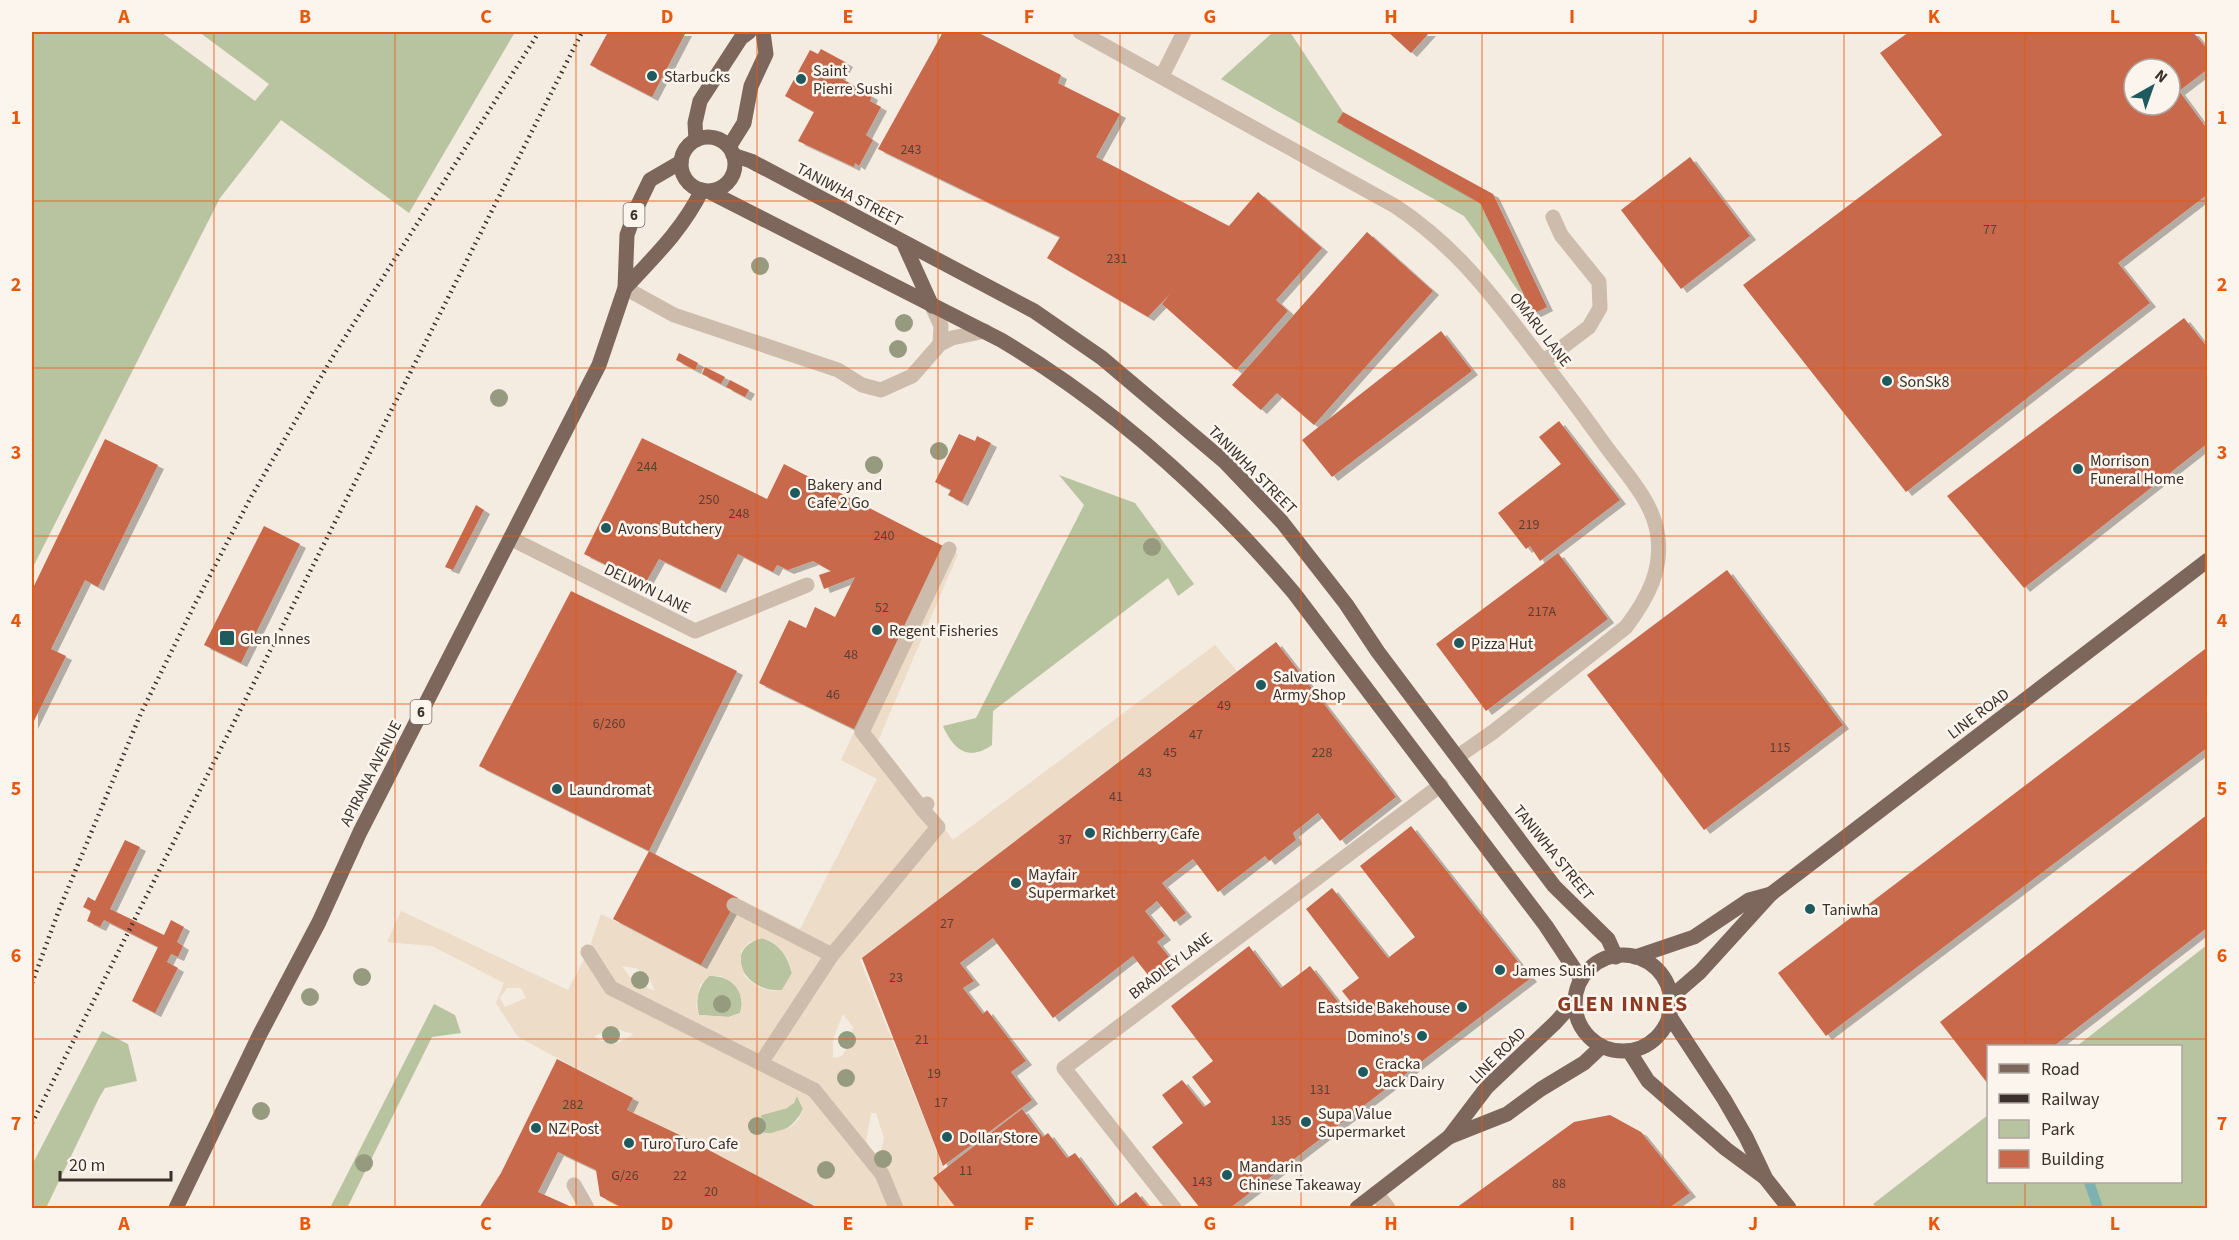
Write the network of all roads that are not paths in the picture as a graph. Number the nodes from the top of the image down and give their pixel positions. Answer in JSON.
{"nodes":[{"id":1,"x":749,"y":32,"type":"edge"},
{"id":2,"x":763,"y":32,"type":"edge"},
{"id":3,"x":1080,"y":32,"type":"edge"},
{"id":4,"x":1184,"y":32,"type":"edge"},
{"id":5,"x":1162,"y":76,"type":"junction"},
{"id":6,"x":696,"y":140,"type":"junction"},
{"id":7,"x":731,"y":151,"type":"junction"},
{"id":8,"x":681,"y":162,"type":"junction"},
{"id":9,"x":706,"y":191,"type":"junction"},
{"id":10,"x":1554,"y":217,"type":"dead end"},
{"id":11,"x":903,"y":242,"type":"junction"},
{"id":12,"x":625,"y":288,"type":"junction"},
{"id":13,"x":932,"y":306,"type":"junction"},
{"id":14,"x":986,"y":331,"type":"junction"},
{"id":15,"x":940,"y":344,"type":"junction"},
{"id":16,"x":1544,"y":361,"type":"junction"},
{"id":17,"x":510,"y":538,"type":"junction"},
{"id":18,"x":949,"y":549,"type":"dead end"},
{"id":19,"x":2208,"y":560,"type":"edge"},
{"id":20,"x":807,"y":585,"type":"dead end"},
{"id":21,"x":1457,"y":757,"type":"junction"},
{"id":22,"x":1441,"y":785,"type":"junction"},
{"id":23,"x":1771,"y":894,"type":"junction"},
{"id":24,"x":734,"y":905,"type":"dead end"},
{"id":25,"x":588,"y":952,"type":"dead end"},
{"id":26,"x":832,"y":955,"type":"junction"},
{"id":27,"x":1616,"y":957,"type":"junction"},
{"id":28,"x":1635,"y":957,"type":"junction"},
{"id":29,"x":1581,"y":979,"type":"junction"},
{"id":30,"x":1670,"y":998,"type":"junction"},
{"id":31,"x":1575,"y":1001,"type":"junction"},
{"id":32,"x":1669,"y":1015,"type":"junction"},
{"id":33,"x":1601,"y":1047,"type":"junction"},
{"id":34,"x":1629,"y":1051,"type":"junction"},
{"id":35,"x":761,"y":1063,"type":"junction"},
{"id":36,"x":1449,"y":1137,"type":"junction"},
{"id":37,"x":1766,"y":1179,"type":"junction"},
{"id":38,"x":574,"y":1185,"type":"dead end"},
{"id":39,"x":1376,"y":1193,"type":"junction"},
{"id":40,"x":176,"y":1209,"type":"edge"},
{"id":41,"x":587,"y":1209,"type":"edge"},
{"id":42,"x":896,"y":1209,"type":"edge"},
{"id":43,"x":1174,"y":1209,"type":"edge"},
{"id":44,"x":1357,"y":1209,"type":"edge"},
{"id":45,"x":1388,"y":1209,"type":"edge"},
{"id":46,"x":1789,"y":1209,"type":"edge"}],
"edges":[{"from":1,"to":6,"type":"main road"},
{"from":2,"to":7,"type":"main road"},
{"from":3,"to":5,"type":"street","name":"OMARU LANE"},
{"from":4,"to":5,"type":"street"},
{"from":5,"to":16,"type":"street","name":"OMARU LANE"},
{"from":6,"to":7,"type":"main road"},
{"from":6,"to":8,"type":"main road","number":"6"},
{"from":7,"to":9,"type":"main road"},
{"from":7,"to":11,"type":"main road","name":"TANIWHA STREET"},
{"from":8,"to":9,"type":"main road"},
{"from":8,"to":12,"type":"main road","name":"APIRANA AVENUE","number":"6"},
{"from":9,"to":12,"type":"main road","name":"APIRANA AVENUE","number":"6"},
{"from":9,"to":13,"type":"main road"},
{"from":10,"to":16,"type":"street"},
{"from":11,"to":13,"type":"main road"},
{"from":11,"to":21,"type":"main road","name":"TANIWHA STREET"},
{"from":12,"to":15,"type":"street"},
{"from":12,"to":17,"type":"main road","name":"APIRANA AVENUE","number":"6"},
{"from":13,"to":14,"type":"main road"},
{"from":13,"to":15,"type":"street"},
{"from":14,"to":15,"type":"street"},
{"from":14,"to":22,"type":"main road"},
{"from":16,"to":21,"type":"street","name":"OMARU LANE"},
{"from":17,"to":20,"type":"street","name":"DELWYN LANE"},
{"from":17,"to":40,"type":"main road","name":"APIRANA AVENUE","number":"6"},
{"from":18,"to":26,"type":"street"},
{"from":19,"to":23,"type":"main road","name":"LINE ROAD"},
{"from":21,"to":27,"type":"main road","name":"TANIWHA STREET"},
{"from":22,"to":29,"type":"main road"},
{"from":22,"to":43,"type":"street","name":"BRADLEY LANE"},
{"from":23,"to":28,"type":"main road","name":"LINE ROAD"},
{"from":23,"to":30,"type":"main road","name":"LINE ROAD"},
{"from":24,"to":26,"type":"street"},
{"from":25,"to":35,"type":"street"},
{"from":26,"to":35,"type":"street"},
{"from":27,"to":28,"type":"main road"},
{"from":27,"to":29,"type":"main road"},
{"from":28,"to":30,"type":"main road"},
{"from":29,"to":31,"type":"main road"},
{"from":30,"to":32,"type":"main road"},
{"from":31,"to":33,"type":"main road"},
{"from":31,"to":36,"type":"main road","name":"LINE ROAD"},
{"from":32,"to":34,"type":"main road"},
{"from":32,"to":37,"type":"main road"},
{"from":33,"to":34,"type":"main road"},
{"from":33,"to":36,"type":"main road","name":"LINE ROAD"},
{"from":34,"to":37,"type":"main road"},
{"from":35,"to":42,"type":"street"},
{"from":36,"to":39,"type":"main road","name":"LINE ROAD"},
{"from":37,"to":46,"type":"main road"},
{"from":38,"to":41,"type":"street"},
{"from":39,"to":44,"type":"main road","name":"LINE ROAD"},
{"from":39,"to":45,"type":"street"}]}
